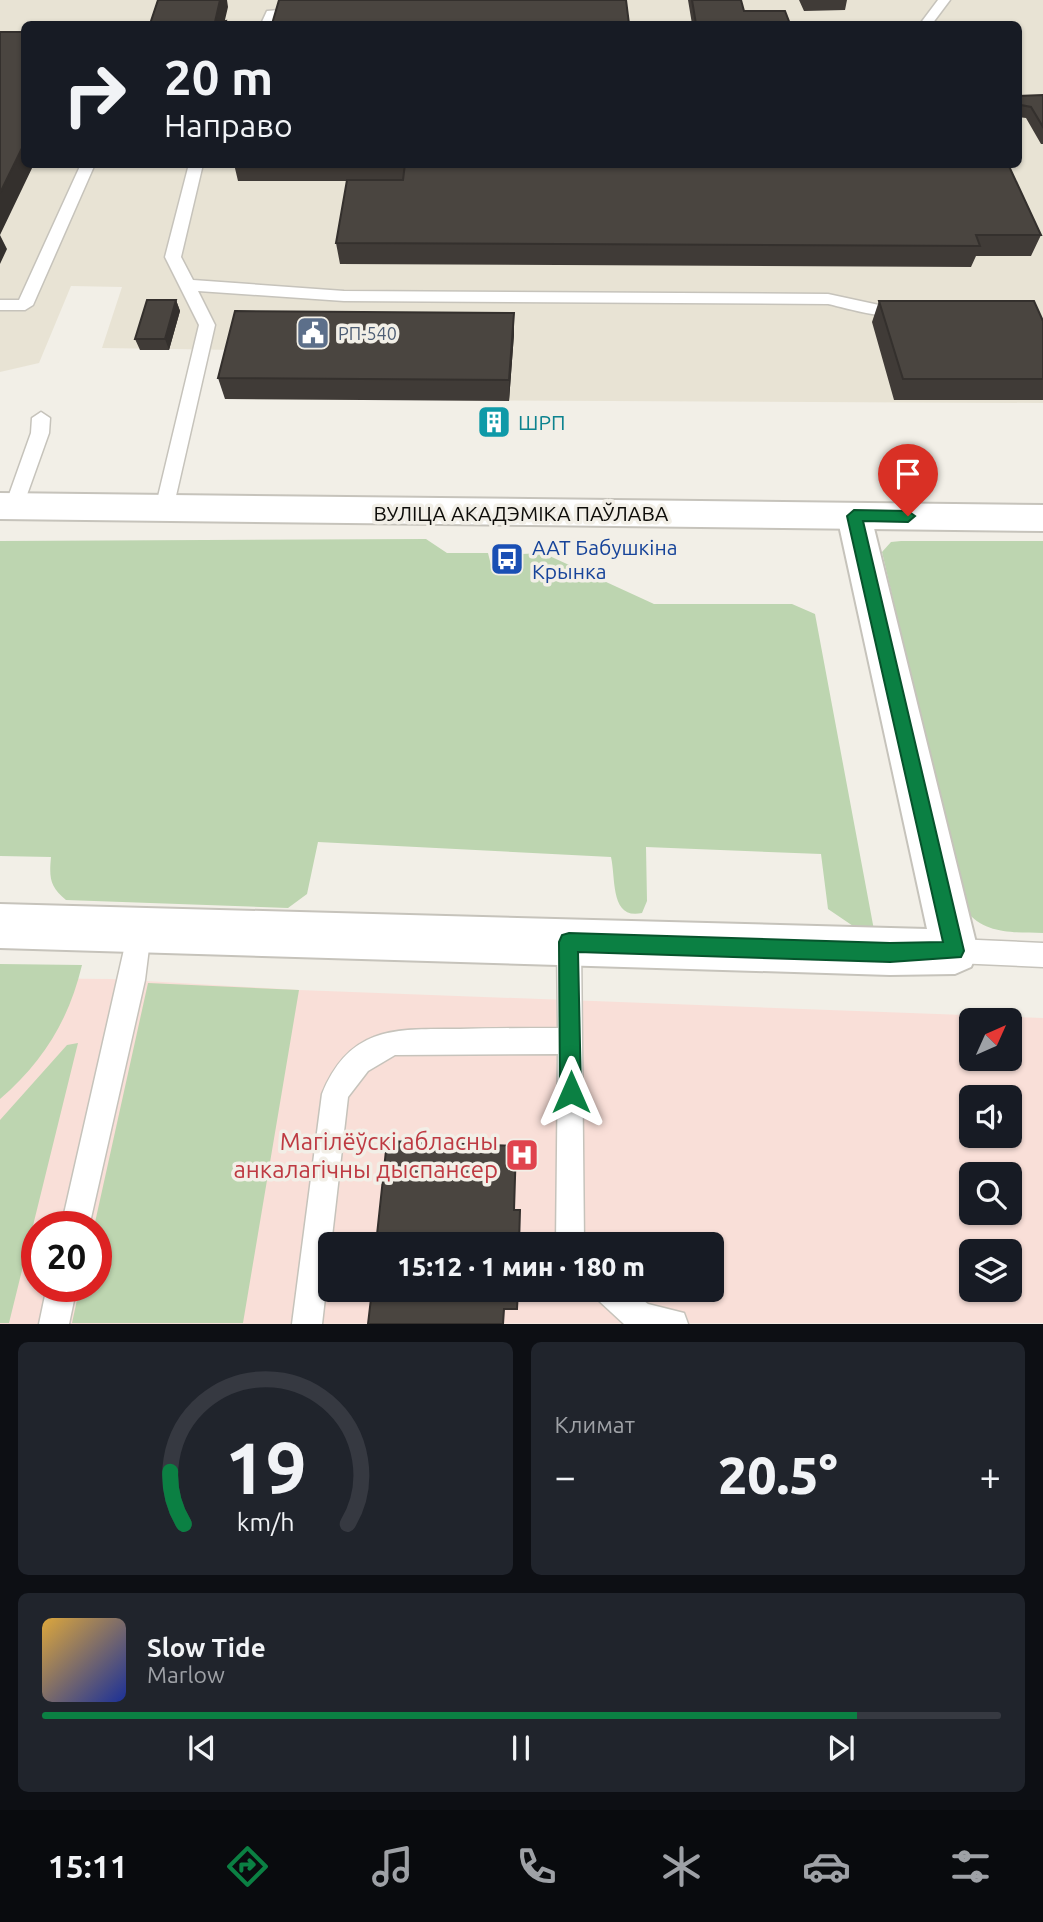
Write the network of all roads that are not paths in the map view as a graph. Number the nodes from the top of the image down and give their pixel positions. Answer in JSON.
{"nodes":[{"id":1,"x":944,"y":0,"type":"edge"},
{"id":2,"x":311,"y":12,"type":"edge"},
{"id":3,"x":268,"y":21,"type":"edge"},
{"id":4,"x":928,"y":21,"type":"edge"},
{"id":5,"x":86,"y":168,"type":"edge"},
{"id":6,"x":196,"y":168,"type":"edge"},
{"id":7,"x":187,"y":285,"type":"junction"},
{"id":8,"x":0,"y":305,"type":"edge"},
{"id":9,"x":920,"y":310,"type":"edge"},
{"id":10,"x":41,"y":418,"type":"dead end"},
{"id":11,"x":7,"y":506,"type":"edge"},
{"id":12,"x":164,"y":509,"type":"junction"},
{"id":13,"x":854,"y":516,"type":"junction"},
{"id":14,"x":1043,"y":518,"type":"edge"},
{"id":15,"x":0,"y":926,"type":"edge"},
{"id":16,"x":139,"y":932,"type":"junction"},
{"id":17,"x":569,"y":942,"type":"junction"},
{"id":18,"x":955,"y":951,"type":"junction"},
{"id":19,"x":1043,"y":955,"type":"edge"},
{"id":20,"x":571,"y":1041,"type":"junction"},
{"id":21,"x":79,"y":1211,"type":"edge"},
{"id":22,"x":570,"y":1232,"type":"edge"},
{"id":23,"x":59,"y":1302,"type":"edge"},
{"id":24,"x":620,"y":1302,"type":"edge"},
{"id":25,"x":54,"y":1324,"type":"edge"},
{"id":26,"x":307,"y":1324,"type":"edge"},
{"id":27,"x":673,"y":1324,"type":"edge"}],
"edges":[{"from":1,"to":4,"type":"lane"},
{"from":2,"to":3,"type":"lane"},
{"from":5,"to":8,"type":"lane"},
{"from":6,"to":7,"type":"lane"},
{"from":7,"to":9,"type":"lane"},
{"from":7,"to":12,"type":"lane"},
{"from":10,"to":11,"type":"lane"},
{"from":11,"to":12,"type":"street","name":"ВУЛІЦА АКАДЭМІКА ПАЎЛАВА"},
{"from":12,"to":13,"type":"street","name":"ВУЛІЦА АКАДЭМІКА ПАЎЛАВА"},
{"from":13,"to":14,"type":"street","name":"ВУЛІЦА АКАДЭМІКА ПАЎЛАВА"},
{"from":13,"to":18,"type":"street"},
{"from":15,"to":16,"type":"street"},
{"from":16,"to":17,"type":"street"},
{"from":16,"to":21,"type":"lane"},
{"from":17,"to":18,"type":"street"},
{"from":17,"to":20,"type":"lane"},
{"from":18,"to":19,"type":"lane"},
{"from":20,"to":22,"type":"lane"},
{"from":20,"to":26,"type":"lane"},
{"from":23,"to":25,"type":"lane"},
{"from":24,"to":27,"type":"lane"}]}
